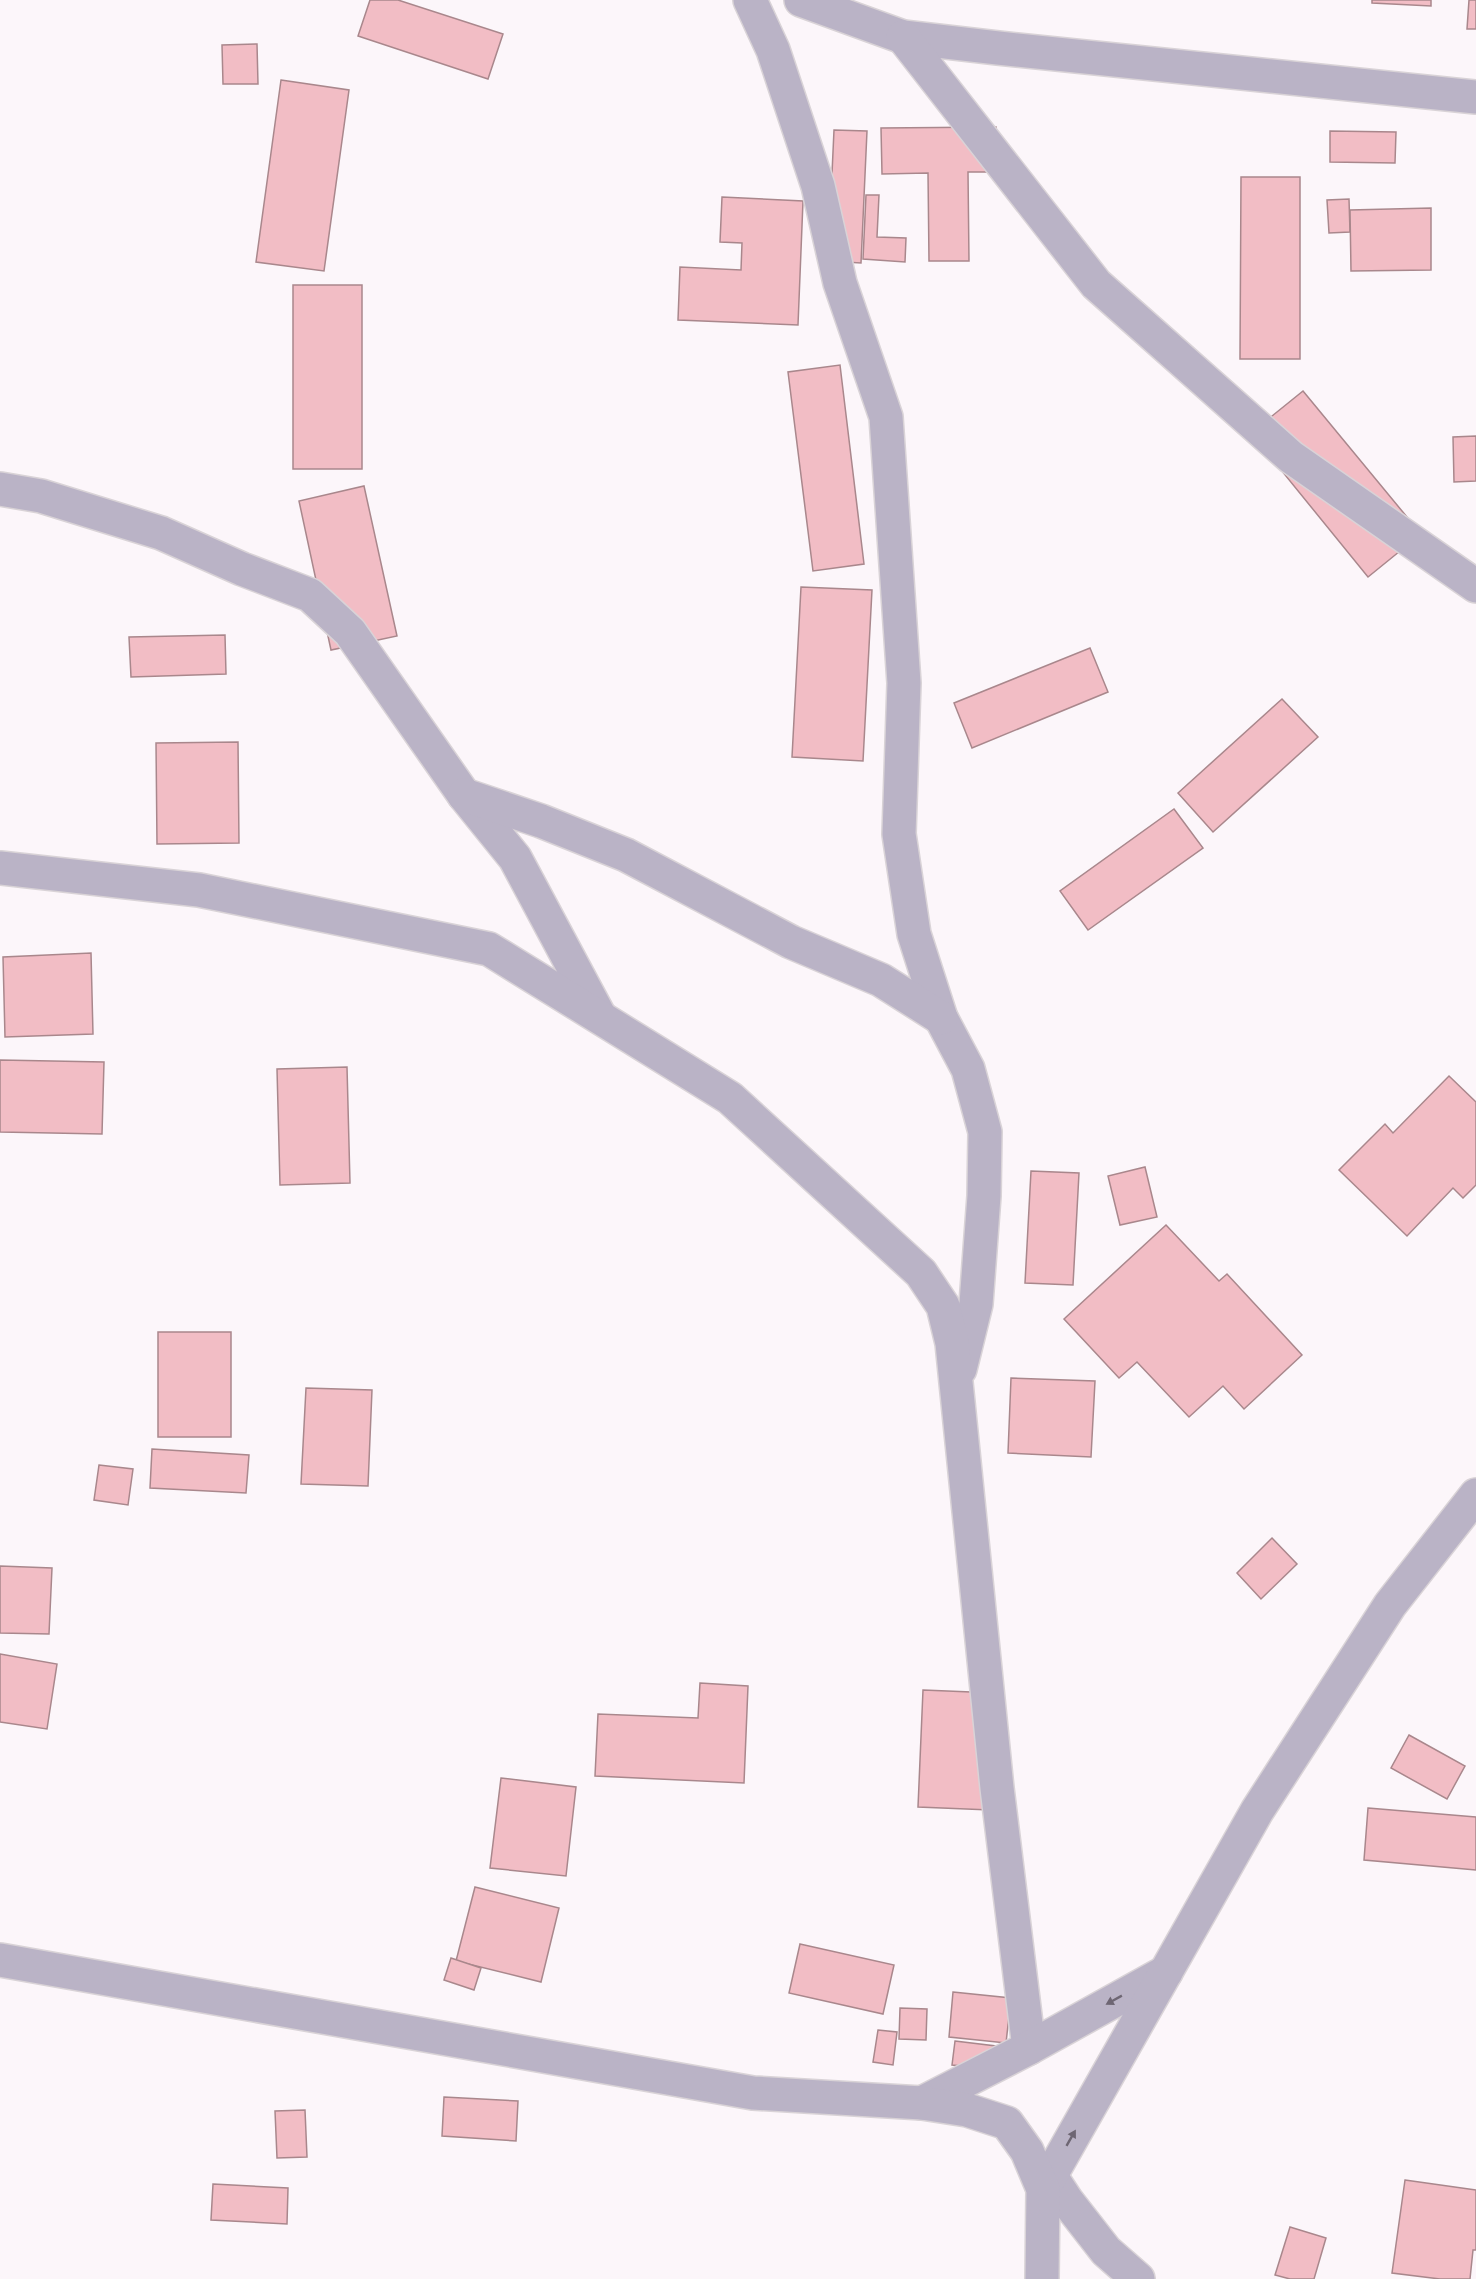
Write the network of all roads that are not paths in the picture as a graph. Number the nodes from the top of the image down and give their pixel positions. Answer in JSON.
{"nodes":[{"id":1,"x":750,"y":0,"type":"edge"},
{"id":2,"x":801,"y":0,"type":"edge"},
{"id":3,"x":903,"y":37,"type":"junction"},
{"id":4,"x":1476,"y":97,"type":"edge"},
{"id":5,"x":0,"y":489,"type":"edge"},
{"id":6,"x":1476,"y":585,"type":"edge"},
{"id":7,"x":464,"y":795,"type":"junction"},
{"id":8,"x":0,"y":868,"type":"edge"},
{"id":9,"x":941,"y":1018,"type":"junction"},
{"id":10,"x":601,"y":1019,"type":"junction"},
{"id":11,"x":956,"y":1385,"type":"junction"},
{"id":12,"x":1476,"y":1495,"type":"edge"},
{"id":13,"x":0,"y":1960,"type":"edge"},
{"id":14,"x":1166,"y":1972,"type":"junction"},
{"id":15,"x":1029,"y":2048,"type":"junction"},
{"id":16,"x":922,"y":2103,"type":"junction"},
{"id":17,"x":1046,"y":2182,"type":"junction"},
{"id":18,"x":1042,"y":2279,"type":"edge"},
{"id":19,"x":1138,"y":2279,"type":"edge"}],
"edges":[{"from":1,"to":9,"type":"street"},
{"from":2,"to":3,"type":"street"},
{"from":3,"to":4,"type":"street"},
{"from":3,"to":6,"type":"street"},
{"from":5,"to":7,"type":"street"},
{"from":7,"to":9,"type":"street"},
{"from":7,"to":10,"type":"street"},
{"from":8,"to":10,"type":"street"},
{"from":9,"to":11,"type":"street"},
{"from":10,"to":11,"type":"street"},
{"from":11,"to":15,"type":"street"},
{"from":12,"to":14,"type":"street"},
{"from":13,"to":16,"type":"street"},
{"from":14,"to":15,"type":"street","one_way":true},
{"from":17,"to":14,"type":"street","one_way":true},
{"from":15,"to":16,"type":"street"},
{"from":16,"to":17,"type":"street"},
{"from":17,"to":18,"type":"street"},
{"from":17,"to":19,"type":"street"}]}
